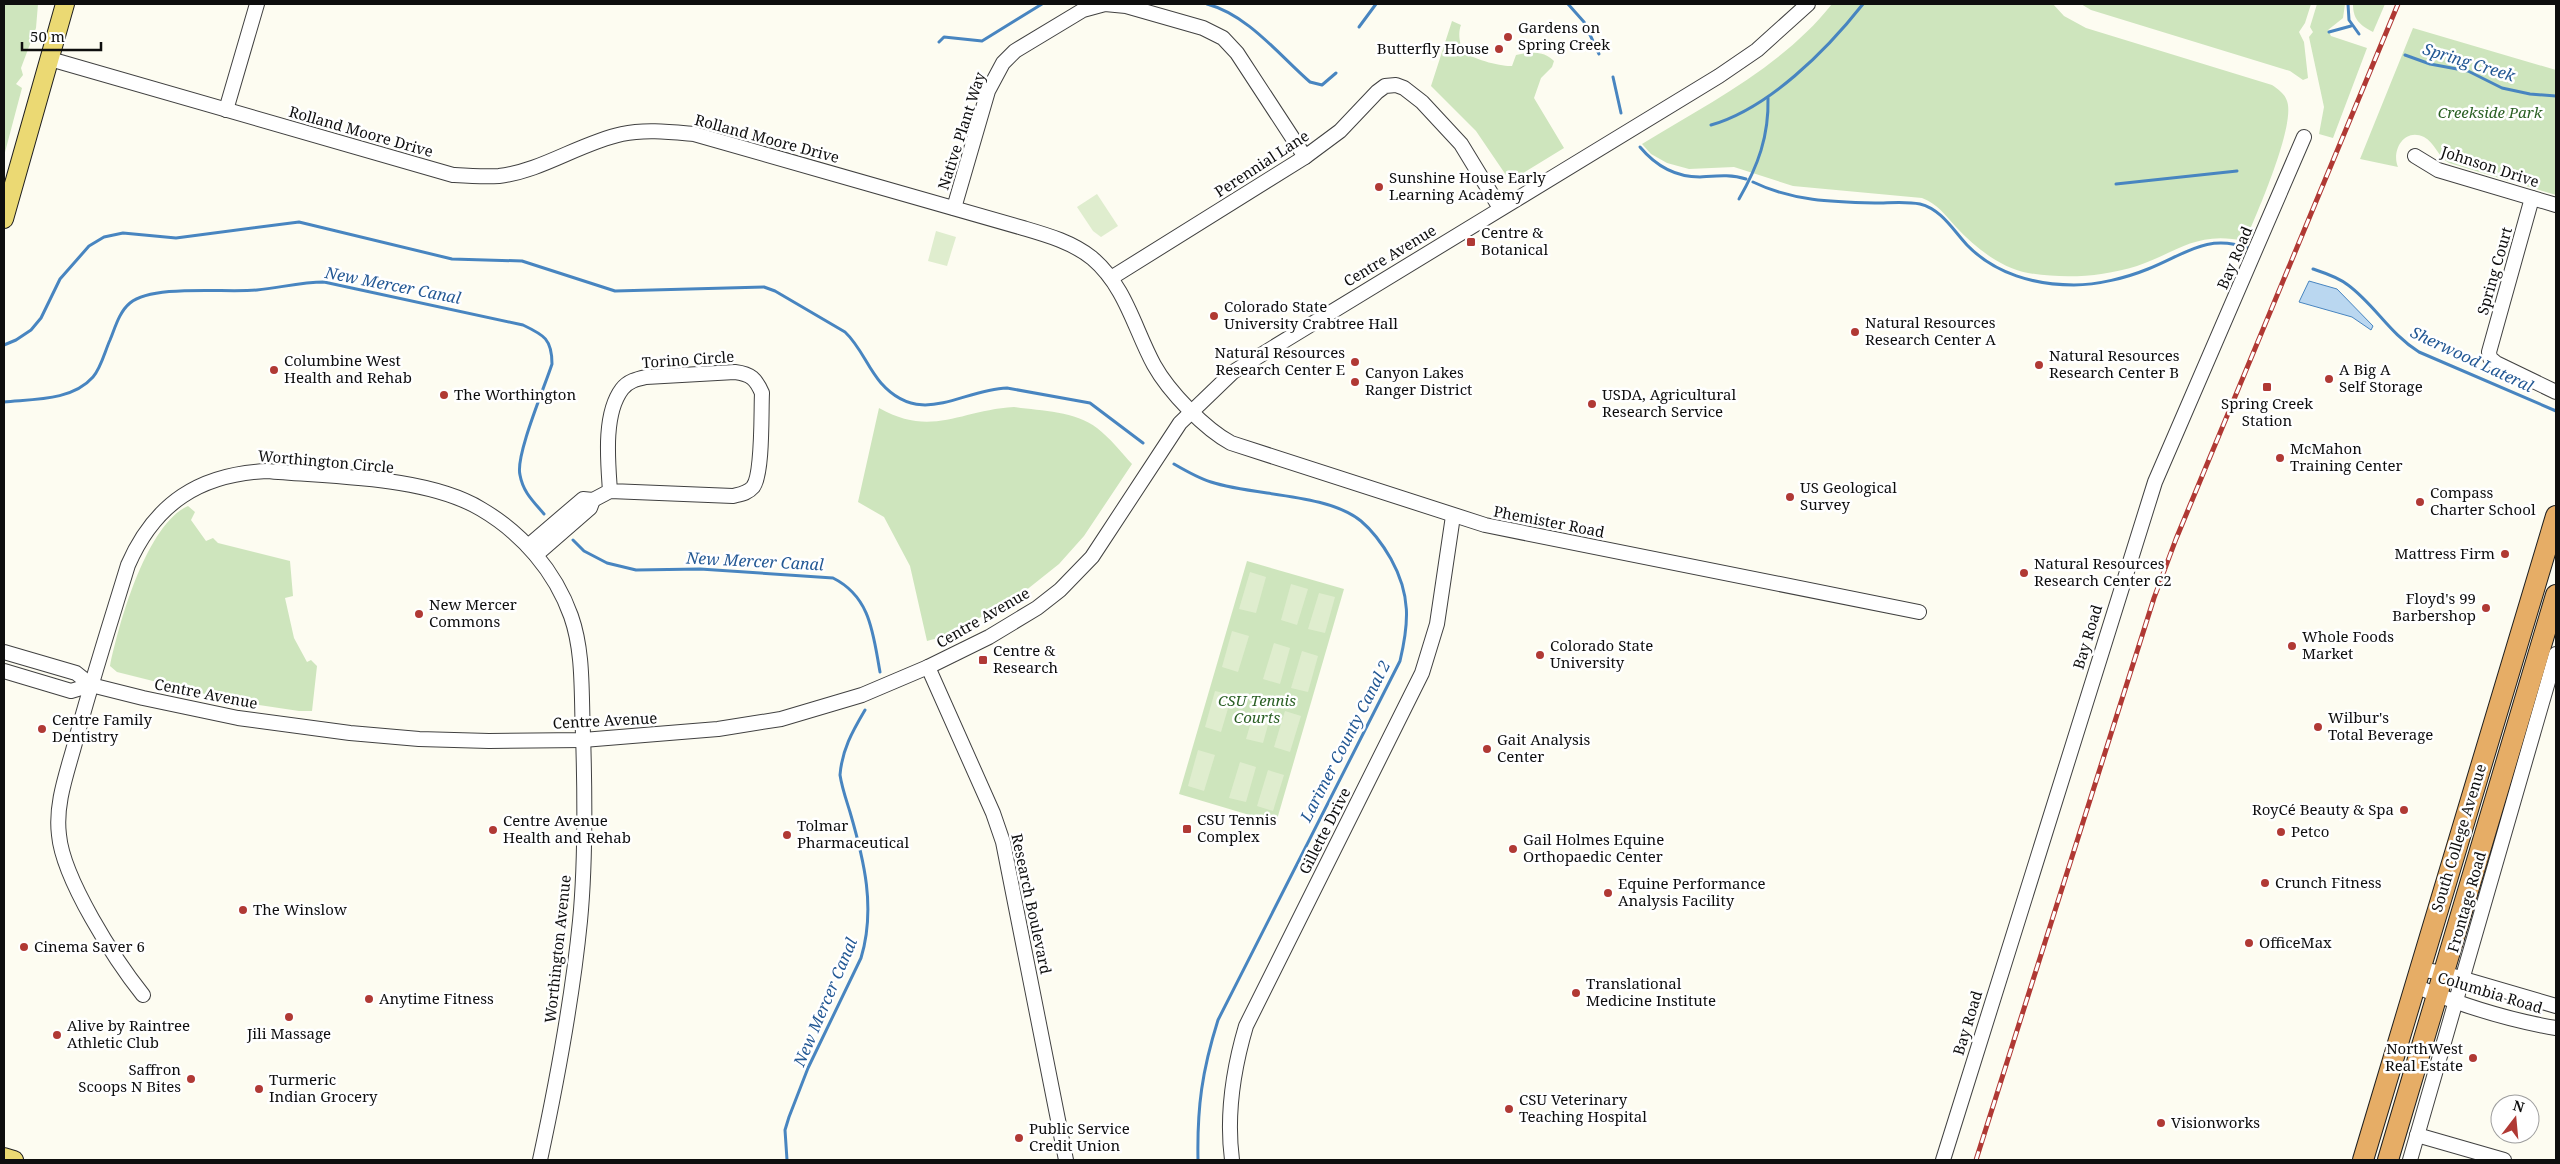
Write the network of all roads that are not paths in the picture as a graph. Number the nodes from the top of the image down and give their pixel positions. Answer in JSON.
{"nodes":[{"id":1,"x":65,"y":4,"type":"edge"},
{"id":2,"x":256,"y":4,"type":"edge"},
{"id":3,"x":1808,"y":4,"type":"edge"},
{"id":4,"x":50,"y":59,"type":"junction"},
{"id":5,"x":226,"y":110,"type":"junction"},
{"id":6,"x":2304,"y":137,"type":"dead end"},
{"id":7,"x":2415,"y":156,"type":"dead end"},
{"id":8,"x":1305,"y":157,"type":"junction"},
{"id":9,"x":2532,"y":198,"type":"junction"},
{"id":10,"x":2556,"y":205,"type":"edge"},
{"id":11,"x":954,"y":208,"type":"junction"},
{"id":12,"x":1500,"y":208,"type":"junction"},
{"id":13,"x":4,"y":218,"type":"edge"},
{"id":14,"x":1111,"y":278,"type":"junction"},
{"id":15,"x":2556,"y":392,"type":"edge"},
{"id":16,"x":1192,"y":410,"type":"junction"},
{"id":17,"x":610,"y":491,"type":"junction"},
{"id":18,"x":1453,"y":516,"type":"junction"},
{"id":19,"x":2556,"y":516,"type":"edge"},
{"id":20,"x":532,"y":550,"type":"junction"},
{"id":21,"x":2555,"y":604,"type":"edge"},
{"id":22,"x":1919,"y":612,"type":"dead end"},
{"id":23,"x":4,"y":652,"type":"edge"},
{"id":24,"x":2556,"y":654,"type":"edge"},
{"id":25,"x":928,"y":667,"type":"junction"},
{"id":26,"x":4,"y":671,"type":"edge"},
{"id":27,"x":2507,"y":678,"type":"junction"},
{"id":28,"x":91,"y":685,"type":"junction"},
{"id":29,"x":2544,"y":688,"type":"edge"},
{"id":30,"x":583,"y":740,"type":"junction"},
{"id":31,"x":2452,"y":976,"type":"junction"},
{"id":32,"x":2417,"y":978,"type":"junction"},
{"id":33,"x":143,"y":995,"type":"dead end"},
{"id":34,"x":2446,"y":999,"type":"junction"},
{"id":35,"x":2556,"y":1006,"type":"edge"},
{"id":36,"x":2556,"y":1028,"type":"edge"},
{"id":37,"x":2417,"y":1135,"type":"junction"},
{"id":38,"x":4,"y":1157,"type":"edge"},
{"id":39,"x":14,"y":1160,"type":"edge"},
{"id":40,"x":540,"y":1160,"type":"edge"},
{"id":41,"x":1066,"y":1160,"type":"edge"},
{"id":42,"x":1232,"y":1160,"type":"edge"},
{"id":43,"x":1943,"y":1160,"type":"edge"},
{"id":44,"x":2364,"y":1160,"type":"edge"},
{"id":45,"x":2388,"y":1160,"type":"edge"},
{"id":46,"x":2410,"y":1160,"type":"edge"},
{"id":47,"x":2504,"y":1160,"type":"edge"}],
"edges":[{"from":1,"to":4,"type":"main road"},
{"from":2,"to":5,"type":"street"},
{"from":3,"to":12,"type":"street","name":"Centre Avenue"},
{"from":4,"to":5,"type":"street","name":"Rolland Moore Drive"},
{"from":4,"to":13,"type":"main road"},
{"from":5,"to":11,"type":"street","name":"Rolland Moore Drive"},
{"from":6,"to":43,"type":"street","name":"Bay Road"},
{"from":7,"to":9,"type":"street","name":"Johnson Drive"},
{"from":8,"to":11,"type":"street","name":"Native Plant Way"},
{"from":8,"to":12,"type":"street","name":"Perennial Lane"},
{"from":8,"to":14,"type":"street","name":"Perennial Lane"},
{"from":9,"to":10,"type":"street","name":"Johnson Drive"},
{"from":9,"to":15,"type":"street","name":"Spring Court"},
{"from":11,"to":14,"type":"street","name":"Rolland Moore Drive"},
{"from":12,"to":16,"type":"street","name":"Centre Avenue"},
{"from":14,"to":16,"type":"street","name":"Rolland Moore Drive"},
{"from":16,"to":18,"type":"street","name":"Phemister Road"},
{"from":16,"to":25,"type":"street","name":"Centre Avenue"},
{"from":17,"to":17,"type":"street","name":"Torino Circle"},
{"from":17,"to":20,"type":"street"},
{"from":18,"to":22,"type":"street","name":"Phemister Road"},
{"from":18,"to":42,"type":"street","name":"Gillette Drive"},
{"from":19,"to":27,"type":"highway","name":"South College Avenue"},
{"from":20,"to":28,"type":"street","name":"Worthington Circle"},
{"from":20,"to":30,"type":"street","name":"Worthington Circle"},
{"from":21,"to":29,"type":"highway","name":"South College Avenue"},
{"from":23,"to":28,"type":"street","name":"Centre Avenue"},
{"from":24,"to":29,"type":"street"},
{"from":25,"to":30,"type":"street","name":"Centre Avenue"},
{"from":25,"to":41,"type":"street","name":"Research Boulevard"},
{"from":26,"to":28,"type":"street","name":"Centre Avenue"},
{"from":27,"to":29,"type":"street"},
{"from":27,"to":32,"type":"highway","name":"South College Avenue"},
{"from":28,"to":30,"type":"street","name":"Centre Avenue"},
{"from":28,"to":33,"type":"street","name":"Worthington Circle"},
{"from":29,"to":31,"type":"highway","name":"South College Avenue"},
{"from":30,"to":40,"type":"street","name":"Worthington Avenue"},
{"from":31,"to":32,"type":"street","name":"Columbia Road"},
{"from":31,"to":34,"type":"highway","name":"South College Avenue"},
{"from":31,"to":35,"type":"street","name":"Columbia Road"},
{"from":32,"to":34,"type":"street","name":"Columbia Road"},
{"from":32,"to":44,"type":"highway","name":"South College Avenue"},
{"from":34,"to":36,"type":"street","name":"Columbia Road"},
{"from":34,"to":37,"type":"street"},
{"from":34,"to":45,"type":"highway","name":"South College Avenue"},
{"from":37,"to":46,"type":"street"},
{"from":37,"to":47,"type":"street"},
{"from":38,"to":39,"type":"main road"}]}
